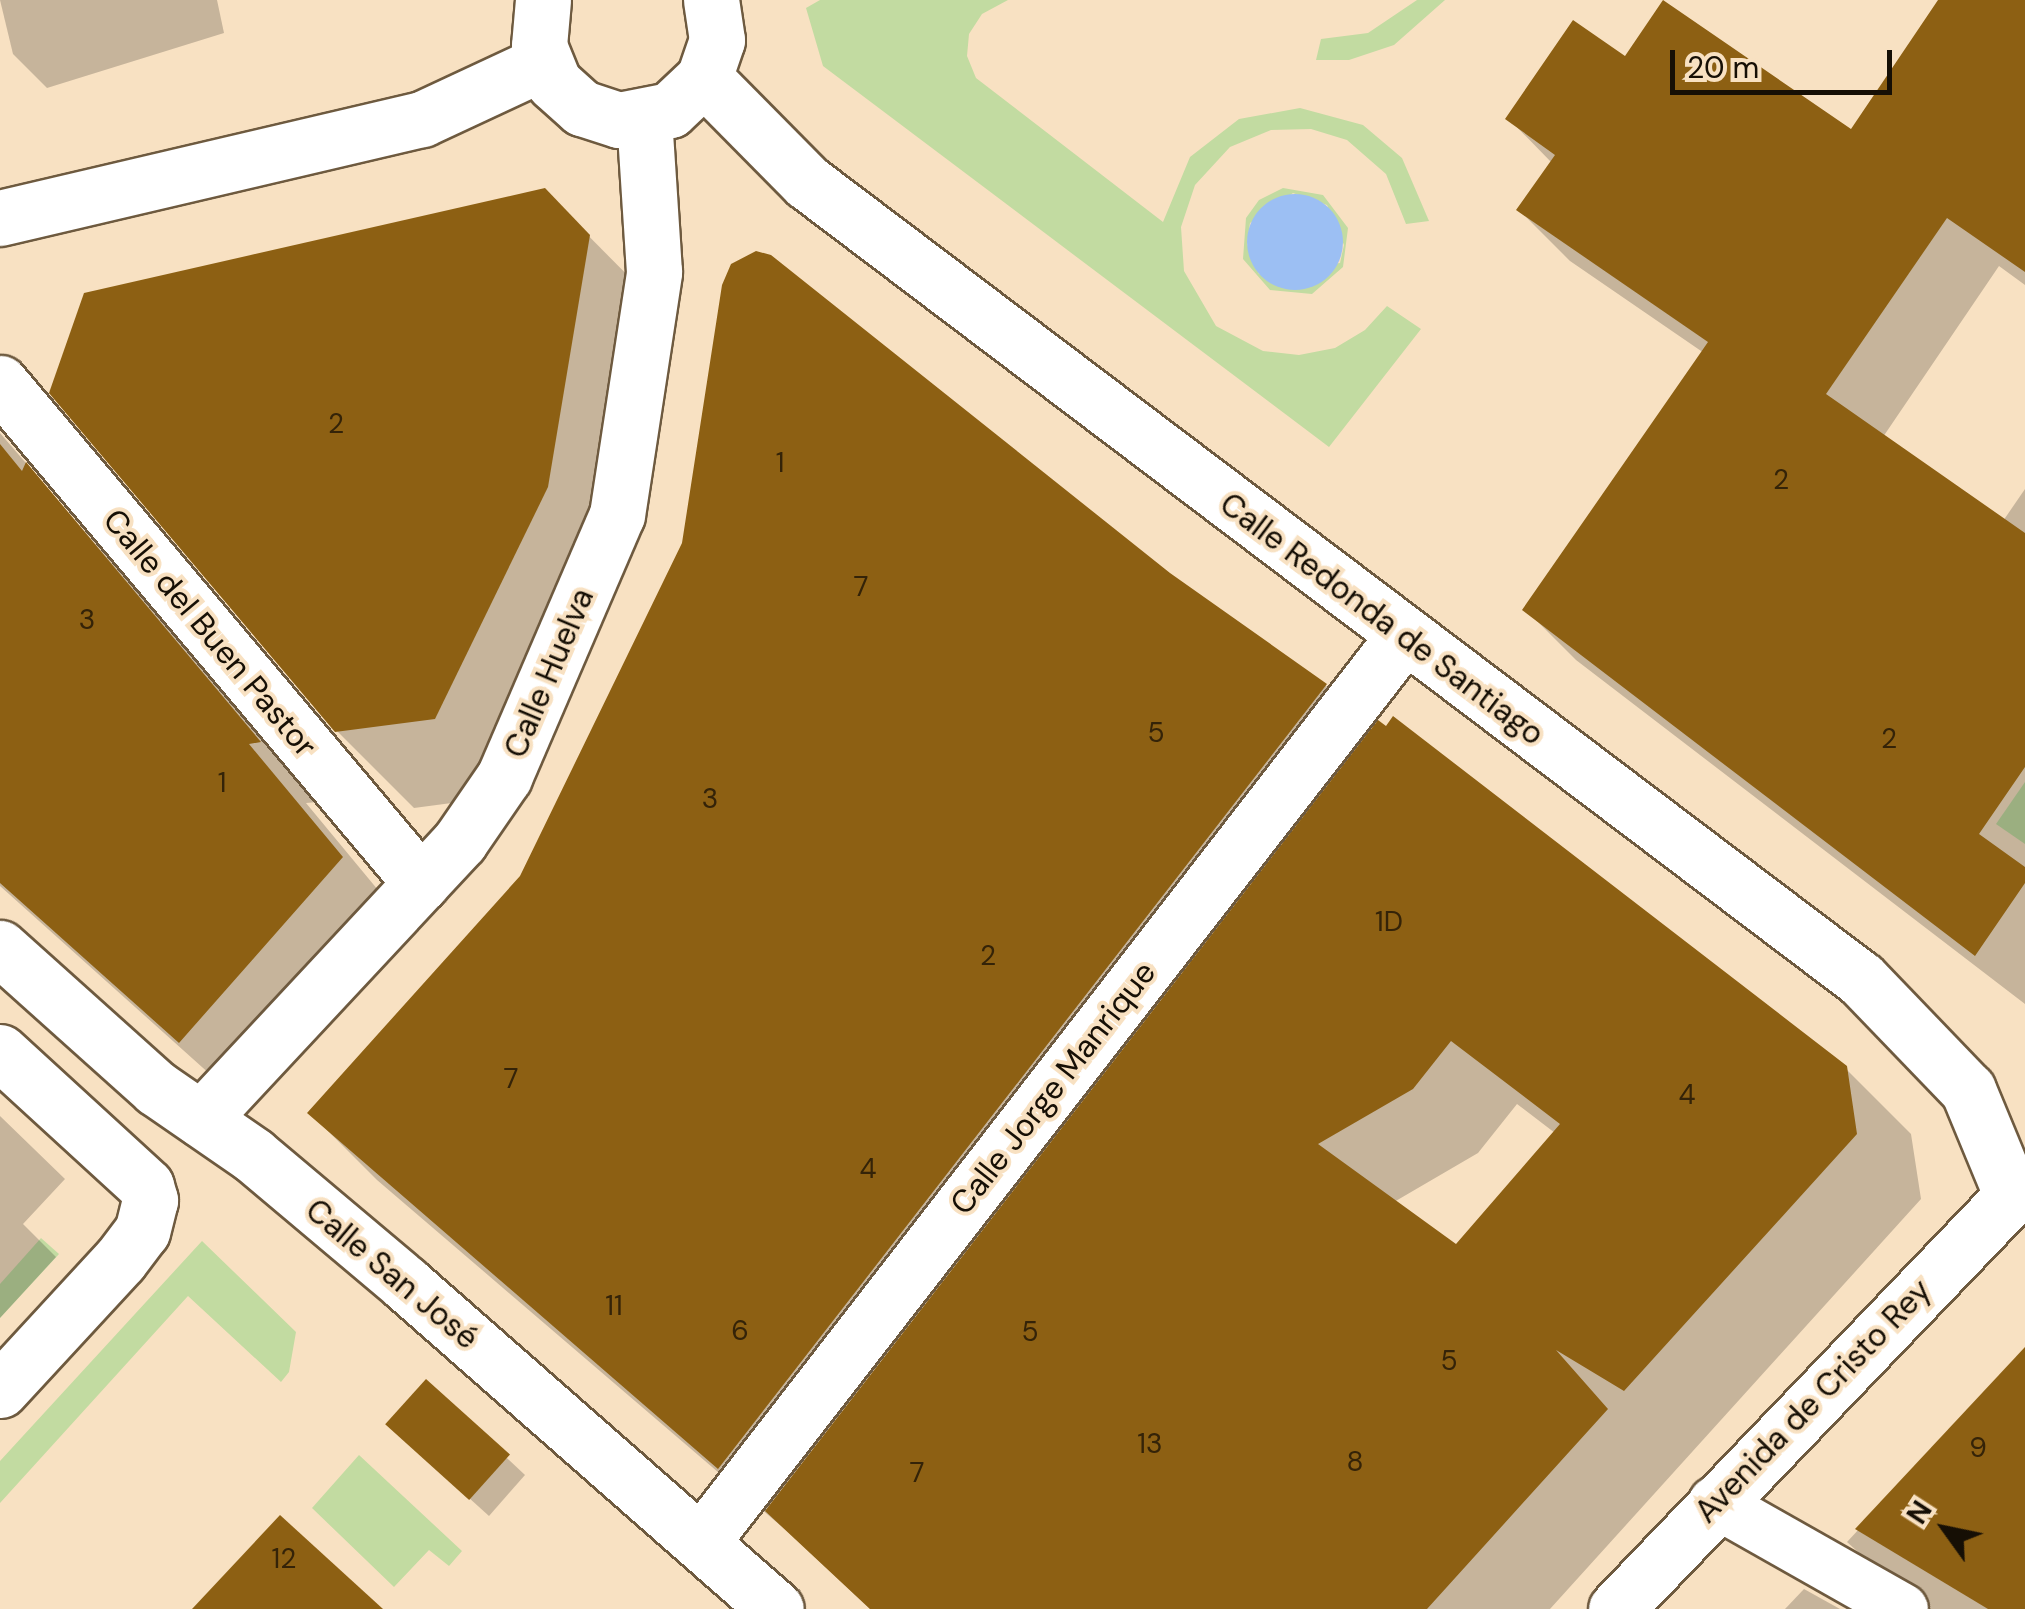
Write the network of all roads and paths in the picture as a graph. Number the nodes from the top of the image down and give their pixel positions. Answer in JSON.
{"nodes":[{"id":1,"x":543,"y":0,"type":"edge"},
{"id":2,"x":712,"y":0,"type":"edge"},
{"id":3,"x":544,"y":62,"type":"junction"},
{"id":4,"x":704,"y":78,"type":"junction"},
{"id":5,"x":644,"y":119,"type":"junction"},
{"id":6,"x":0,"y":218,"type":"edge"},
{"id":7,"x":0,"y":384,"type":"edge"},
{"id":8,"x":1404,"y":636,"type":"junction"},
{"id":9,"x":421,"y":883,"type":"junction"},
{"id":10,"x":0,"y":948,"type":"edge"},
{"id":11,"x":0,"y":1052,"type":"edge"},
{"id":12,"x":201,"y":1120,"type":"junction"},
{"id":13,"x":2020,"y":1195,"type":"edge"},
{"id":14,"x":0,"y":1390,"type":"edge"},
{"id":15,"x":1714,"y":1502,"type":"junction"},
{"id":16,"x":702,"y":1541,"type":"junction"},
{"id":17,"x":776,"y":1609,"type":"edge"},
{"id":18,"x":1616,"y":1609,"type":"edge"},
{"id":19,"x":1903,"y":1609,"type":"edge"}],
"edges":[{"from":1,"to":3,"type":"street"},
{"from":2,"to":4,"type":"street"},
{"from":3,"to":5,"type":"street"},
{"from":3,"to":6,"type":"street"},
{"from":4,"to":5,"type":"street"},
{"from":4,"to":8,"type":"street","name":"Calle Redonda de Santiago"},
{"from":5,"to":9,"type":"street","name":"Calle Huelva"},
{"from":7,"to":9,"type":"street","name":"Calle del Buen Pastor"},
{"from":8,"to":13,"type":"street","name":"Calle Redonda de Santiago"},
{"from":8,"to":16,"type":"street","name":"Calle Jorge Manrique"},
{"from":9,"to":12,"type":"street","name":"Calle Huelva"},
{"from":10,"to":12,"type":"street","name":"Calle San José"},
{"from":11,"to":14,"type":"street"},
{"from":12,"to":16,"type":"street","name":"Calle San José"},
{"from":13,"to":15,"type":"street","name":"Avenida de Cristo Rey"},
{"from":15,"to":18,"type":"street","name":"Avenida de Cristo Rey"},
{"from":15,"to":19,"type":"street"},
{"from":16,"to":17,"type":"street","name":"Calle San José"}]}
